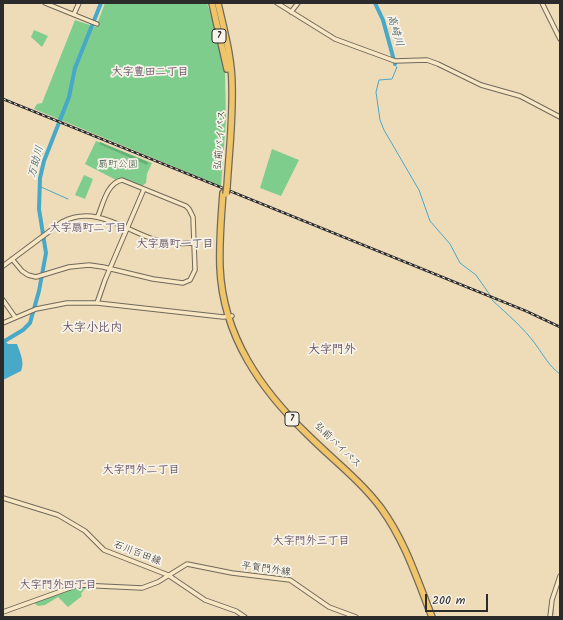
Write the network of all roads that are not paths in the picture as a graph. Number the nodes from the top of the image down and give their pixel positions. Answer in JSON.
{"nodes":[{"id":1,"x":46,"y":3,"type":"edge"},
{"id":2,"x":78,"y":3,"type":"edge"},
{"id":3,"x":212,"y":3,"type":"edge"},
{"id":4,"x":217,"y":3,"type":"edge"},
{"id":5,"x":222,"y":3,"type":"edge"},
{"id":6,"x":277,"y":3,"type":"edge"},
{"id":7,"x":298,"y":3,"type":"edge"},
{"id":8,"x":542,"y":3,"type":"edge"},
{"id":9,"x":291,"y":12,"type":"junction"},
{"id":10,"x":74,"y":14,"type":"junction"},
{"id":11,"x":95,"y":23,"type":"dead end"},
{"id":12,"x":560,"y":39,"type":"edge"},
{"id":13,"x":229,"y":69,"type":"junction"},
{"id":14,"x":560,"y":117,"type":"edge"},
{"id":15,"x":144,"y":189,"type":"junction"},
{"id":16,"x":98,"y":216,"type":"junction"},
{"id":17,"x":127,"y":228,"type":"junction"},
{"id":18,"x":194,"y":243,"type":"junction"},
{"id":19,"x":12,"y":259,"type":"junction"},
{"id":20,"x":3,"y":266,"type":"edge"},
{"id":21,"x":110,"y":269,"type":"junction"},
{"id":22,"x":3,"y":300,"type":"edge"},
{"id":23,"x":98,"y":304,"type":"junction"},
{"id":24,"x":15,"y":317,"type":"junction"},
{"id":25,"x":230,"y":317,"type":"junction"},
{"id":26,"x":3,"y":323,"type":"edge"},
{"id":27,"x":3,"y":498,"type":"edge"},
{"id":28,"x":168,"y":574,"type":"junction"},
{"id":29,"x":560,"y":576,"type":"edge"},
{"id":30,"x":3,"y":612,"type":"edge"},
{"id":31,"x":245,"y":617,"type":"edge"},
{"id":32,"x":356,"y":617,"type":"edge"},
{"id":33,"x":432,"y":617,"type":"edge"},
{"id":34,"x":436,"y":617,"type":"edge"},
{"id":35,"x":550,"y":617,"type":"edge"}],
"edges":[{"from":1,"to":10,"type":"street"},
{"from":2,"to":10,"type":"street"},
{"from":3,"to":13,"type":"highway","number":"7"},
{"from":4,"to":13,"type":"highway","name":"弘前バイパス","number":"7"},
{"from":5,"to":13,"type":"highway","number":"7"},
{"from":6,"to":9,"type":"street"},
{"from":7,"to":9,"type":"street"},
{"from":8,"to":12,"type":"street"},
{"from":9,"to":14,"type":"street"},
{"from":10,"to":11,"type":"street"},
{"from":13,"to":25,"type":"highway","name":"弘前バイパス","number":"7"},
{"from":15,"to":16,"type":"street"},
{"from":15,"to":17,"type":"street"},
{"from":15,"to":18,"type":"street"},
{"from":16,"to":17,"type":"street"},
{"from":16,"to":19,"type":"street"},
{"from":17,"to":18,"type":"street"},
{"from":17,"to":21,"type":"street"},
{"from":18,"to":21,"type":"street"},
{"from":19,"to":20,"type":"street"},
{"from":19,"to":21,"type":"street"},
{"from":21,"to":23,"type":"street"},
{"from":22,"to":24,"type":"street"},
{"from":23,"to":24,"type":"street"},
{"from":23,"to":25,"type":"street"},
{"from":24,"to":26,"type":"street"},
{"from":25,"to":33,"type":"highway","name":"弘前バイパス","number":"7"},
{"from":25,"to":34,"type":"highway","name":"弘前バイパス","number":"7"},
{"from":27,"to":28,"type":"street","name":"石川百田線"},
{"from":28,"to":30,"type":"street","name":"平賀門外線"},
{"from":28,"to":31,"type":"street","name":"石川百田線"},
{"from":28,"to":32,"type":"street","name":"平賀門外線"},
{"from":29,"to":35,"type":"street"}]}
